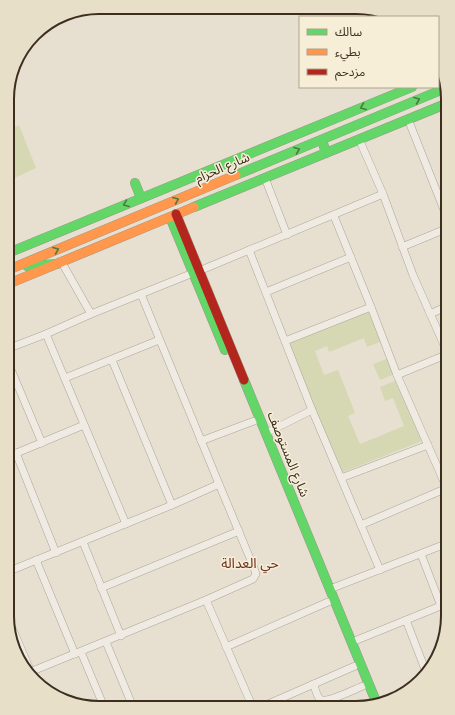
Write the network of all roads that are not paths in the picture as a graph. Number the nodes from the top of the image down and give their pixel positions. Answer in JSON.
{"nodes":[{"id":1,"x":410,"y":88,"type":"edge"},
{"id":2,"x":440,"y":90,"type":"edge"},
{"id":3,"x":441,"y":106,"type":"edge"},
{"id":4,"x":408,"y":119,"type":"junction"},
{"id":5,"x":359,"y":139,"type":"junction"},
{"id":6,"x":322,"y":140,"type":"junction"},
{"id":7,"x":326,"y":153,"type":"junction"},
{"id":8,"x":248,"y":154,"type":"junction"},
{"id":9,"x":222,"y":165,"type":"junction"},
{"id":10,"x":254,"y":168,"type":"junction"},
{"id":11,"x":265,"y":178,"type":"junction"},
{"id":12,"x":227,"y":179,"type":"junction"},
{"id":13,"x":135,"y":183,"type":"dead end"},
{"id":14,"x":383,"y":194,"type":"junction"},
{"id":15,"x":141,"y":198,"type":"junction"},
{"id":16,"x":441,"y":202,"type":"edge"},
{"id":17,"x":173,"y":216,"type":"junction"},
{"id":18,"x":334,"y":216,"type":"junction"},
{"id":19,"x":441,"y":231,"type":"edge"},
{"id":20,"x":287,"y":235,"type":"junction"},
{"id":21,"x":402,"y":247,"type":"junction"},
{"id":22,"x":250,"y":250,"type":"junction"},
{"id":23,"x":14,"y":251,"type":"edge"},
{"id":24,"x":351,"y":258,"type":"junction"},
{"id":25,"x":59,"y":263,"type":"junction"},
{"id":26,"x":14,"y":267,"type":"edge"},
{"id":27,"x":14,"y":268,"type":"edge"},
{"id":28,"x":196,"y":272,"type":"junction"},
{"id":29,"x":14,"y":282,"type":"edge"},
{"id":30,"x":266,"y":292,"type":"junction"},
{"id":31,"x":141,"y":294,"type":"junction"},
{"id":32,"x":371,"y":307,"type":"junction"},
{"id":33,"x":441,"y":309,"type":"edge"},
{"id":34,"x":91,"y":314,"type":"junction"},
{"id":35,"x":430,"y":314,"type":"junction"},
{"id":36,"x":46,"y":334,"type":"junction"},
{"id":37,"x":441,"y":338,"type":"edge"},
{"id":38,"x":159,"y":340,"type":"junction"},
{"id":39,"x":285,"y":341,"type":"junction"},
{"id":40,"x":14,"y":346,"type":"edge"},
{"id":41,"x":441,"y":357,"type":"edge"},
{"id":42,"x":112,"y":360,"type":"junction"},
{"id":43,"x":398,"y":375,"type":"junction"},
{"id":44,"x":14,"y":377,"type":"edge"},
{"id":45,"x":65,"y":378,"type":"junction"},
{"id":46,"x":240,"y":378,"type":"junction"},
{"id":47,"x":312,"y":410,"type":"junction"},
{"id":48,"x":254,"y":421,"type":"junction"},
{"id":49,"x":84,"y":425,"type":"junction"},
{"id":50,"x":266,"y":432,"type":"junction"},
{"id":51,"x":201,"y":442,"type":"junction"},
{"id":52,"x":42,"y":443,"type":"junction"},
{"id":53,"x":428,"y":445,"type":"junction"},
{"id":54,"x":16,"y":453,"type":"joint"},
{"id":55,"x":441,"y":476,"type":"edge"},
{"id":56,"x":341,"y":478,"type":"junction"},
{"id":57,"x":219,"y":484,"type":"junction"},
{"id":58,"x":441,"y":492,"type":"edge"},
{"id":59,"x":172,"y":505,"type":"junction"},
{"id":60,"x":126,"y":524,"type":"junction"},
{"id":61,"x":361,"y":525,"type":"junction"},
{"id":62,"x":239,"y":531,"type":"junction"},
{"id":63,"x":83,"y":542,"type":"junction"},
{"id":64,"x":441,"y":546,"type":"edge"},
{"id":65,"x":56,"y":553,"type":"junction"},
{"id":66,"x":421,"y":554,"type":"junction"},
{"id":67,"x":313,"y":556,"type":"junction"},
{"id":68,"x":36,"y":560,"type":"junction"},
{"id":69,"x":14,"y":569,"type":"edge"},
{"id":70,"x":380,"y":570,"type":"junction"},
{"id":71,"x":102,"y":588,"type":"junction"},
{"id":72,"x":330,"y":589,"type":"junction"},
{"id":73,"x":441,"y":597,"type":"edge"},
{"id":74,"x":206,"y":600,"type":"junction"},
{"id":75,"x":328,"y":602,"type":"junction"},
{"id":76,"x":441,"y":605,"type":"edge"},
{"id":77,"x":406,"y":620,"type":"junction"},
{"id":78,"x":121,"y":636,"type":"junction"},
{"id":79,"x":106,"y":642,"type":"junction"},
{"id":80,"x":352,"y":642,"type":"junction"},
{"id":81,"x":226,"y":647,"type":"junction"},
{"id":82,"x":78,"y":653,"type":"junction"},
{"id":83,"x":355,"y":666,"type":"junction"},
{"id":84,"x":424,"y":667,"type":"edge"},
{"id":85,"x":34,"y":671,"type":"edge"},
{"id":86,"x":314,"y":684,"type":"junction"},
{"id":87,"x":363,"y":686,"type":"junction"},
{"id":88,"x":375,"y":698,"type":"edge"},
{"id":89,"x":369,"y":700,"type":"edge"},
{"id":90,"x":101,"y":701,"type":"edge"},
{"id":91,"x":131,"y":701,"type":"edge"},
{"id":92,"x":250,"y":701,"type":"edge"},
{"id":93,"x":275,"y":701,"type":"edge"}],
"edges":[{"from":1,"to":8,"type":"main road","name":"شارع الحزام","one_way":true},
{"from":6,"to":2,"type":"main road","name":"شارع الحزام","one_way":true},
{"from":3,"to":4,"type":"main road"},
{"from":4,"to":5,"type":"main road"},
{"from":4,"to":16,"type":"street"},
{"from":5,"to":7,"type":"main road"},
{"from":5,"to":14,"type":"street"},
{"from":6,"to":7,"type":"main road"},
{"from":10,"to":6,"type":"main road","name":"شارع الحزام","one_way":true},
{"from":7,"to":11,"type":"main road"},
{"from":8,"to":9,"type":"main road","name":"شارع الحزام"},
{"from":8,"to":10,"type":"main road"},
{"from":9,"to":12,"type":"main road"},
{"from":9,"to":15,"type":"main road","name":"شارع الحزام"},
{"from":10,"to":12,"type":"main road","name":"شارع الحزام"},
{"from":11,"to":17,"type":"main road"},
{"from":11,"to":20,"type":"street"},
{"from":26,"to":12,"type":"main road","name":"شارع الحزام","one_way":true},
{"from":13,"to":15,"type":"main road"},
{"from":14,"to":18,"type":"street"},
{"from":14,"to":21,"type":"street"},
{"from":15,"to":23,"type":"main road","name":"شارع الحزام","one_way":true},
{"from":17,"to":25,"type":"main road"},
{"from":17,"to":28,"type":"main road","name":"شارع المستوصف"},
{"from":18,"to":20,"type":"street"},
{"from":18,"to":24,"type":"street"},
{"from":19,"to":21,"type":"street"},
{"from":20,"to":22,"type":"street"},
{"from":21,"to":35,"type":"street"},
{"from":22,"to":28,"type":"street"},
{"from":22,"to":30,"type":"street"},
{"from":24,"to":30,"type":"street"},
{"from":24,"to":32,"type":"street"},
{"from":25,"to":27,"type":"main road"},
{"from":25,"to":29,"type":"main road"},
{"from":25,"to":34,"type":"street"},
{"from":28,"to":31,"type":"street"},
{"from":28,"to":46,"type":"main road","name":"شارع المستوصف"},
{"from":30,"to":39,"type":"street"},
{"from":31,"to":34,"type":"street"},
{"from":31,"to":38,"type":"street"},
{"from":32,"to":39,"type":"street"},
{"from":32,"to":43,"type":"street"},
{"from":33,"to":35,"type":"street"},
{"from":34,"to":36,"type":"street"},
{"from":35,"to":37,"type":"street"},
{"from":36,"to":40,"type":"street"},
{"from":36,"to":45,"type":"street"},
{"from":38,"to":42,"type":"street"},
{"from":38,"to":51,"type":"street"},
{"from":39,"to":47,"type":"street"},
{"from":41,"to":43,"type":"street"},
{"from":42,"to":45,"type":"street"},
{"from":42,"to":59,"type":"street"},
{"from":43,"to":53,"type":"street"},
{"from":44,"to":52,"type":"street"},
{"from":45,"to":49,"type":"street"},
{"from":46,"to":48,"type":"main road","name":"شارع المستوصف"},
{"from":46,"to":50,"type":"main road","name":"شارع المستوصف"},
{"from":47,"to":50,"type":"street"},
{"from":47,"to":56,"type":"street"},
{"from":48,"to":51,"type":"street"},
{"from":48,"to":67,"type":"main road","name":"شارع المستوصف"},
{"from":49,"to":52,"type":"street"},
{"from":49,"to":60,"type":"street"},
{"from":50,"to":67,"type":"main road","name":"شارع المستوصف"},
{"from":51,"to":57,"type":"street"},
{"from":52,"to":54,"type":"street"},
{"from":53,"to":55,"type":"street"},
{"from":53,"to":56,"type":"street"},
{"from":54,"to":65,"type":"street"},
{"from":56,"to":61,"type":"street"},
{"from":57,"to":59,"type":"street"},
{"from":57,"to":62,"type":"street"},
{"from":58,"to":61,"type":"street"},
{"from":59,"to":60,"type":"street"},
{"from":60,"to":63,"type":"street"},
{"from":61,"to":70,"type":"street"},
{"from":62,"to":71,"type":"street"},
{"from":62,"to":74,"type":"street"},
{"from":63,"to":65,"type":"street"},
{"from":63,"to":71,"type":"street"},
{"from":64,"to":66,"type":"street"},
{"from":65,"to":68,"type":"street"},
{"from":66,"to":70,"type":"street"},
{"from":66,"to":73,"type":"street"},
{"from":67,"to":72,"type":"main road","name":"شارع المستوصف"},
{"from":67,"to":75,"type":"main road","name":"شارع المستوصف"},
{"from":68,"to":69,"type":"street"},
{"from":68,"to":82,"type":"street"},
{"from":70,"to":72,"type":"street"},
{"from":71,"to":78,"type":"street"},
{"from":72,"to":80,"type":"main road","name":"شارع المستوصف"},
{"from":74,"to":78,"type":"street"},
{"from":74,"to":81,"type":"street"},
{"from":75,"to":81,"type":"street"},
{"from":75,"to":83,"type":"main road","name":"شارع المستوصف"},
{"from":76,"to":77,"type":"street"},
{"from":77,"to":80,"type":"street"},
{"from":77,"to":84,"type":"street"},
{"from":78,"to":79,"type":"street"},
{"from":79,"to":82,"type":"street"},
{"from":79,"to":91,"type":"street"},
{"from":80,"to":88,"type":"main road","name":"شارع المستوصف"},
{"from":81,"to":92,"type":"street"},
{"from":82,"to":85,"type":"street"},
{"from":82,"to":90,"type":"street"},
{"from":83,"to":86,"type":"street"},
{"from":83,"to":87,"type":"main road","name":"شارع المستوصف"},
{"from":86,"to":87,"type":"street"},
{"from":86,"to":93,"type":"street"},
{"from":87,"to":89,"type":"main road","name":"شارع المستوصف"}]}
